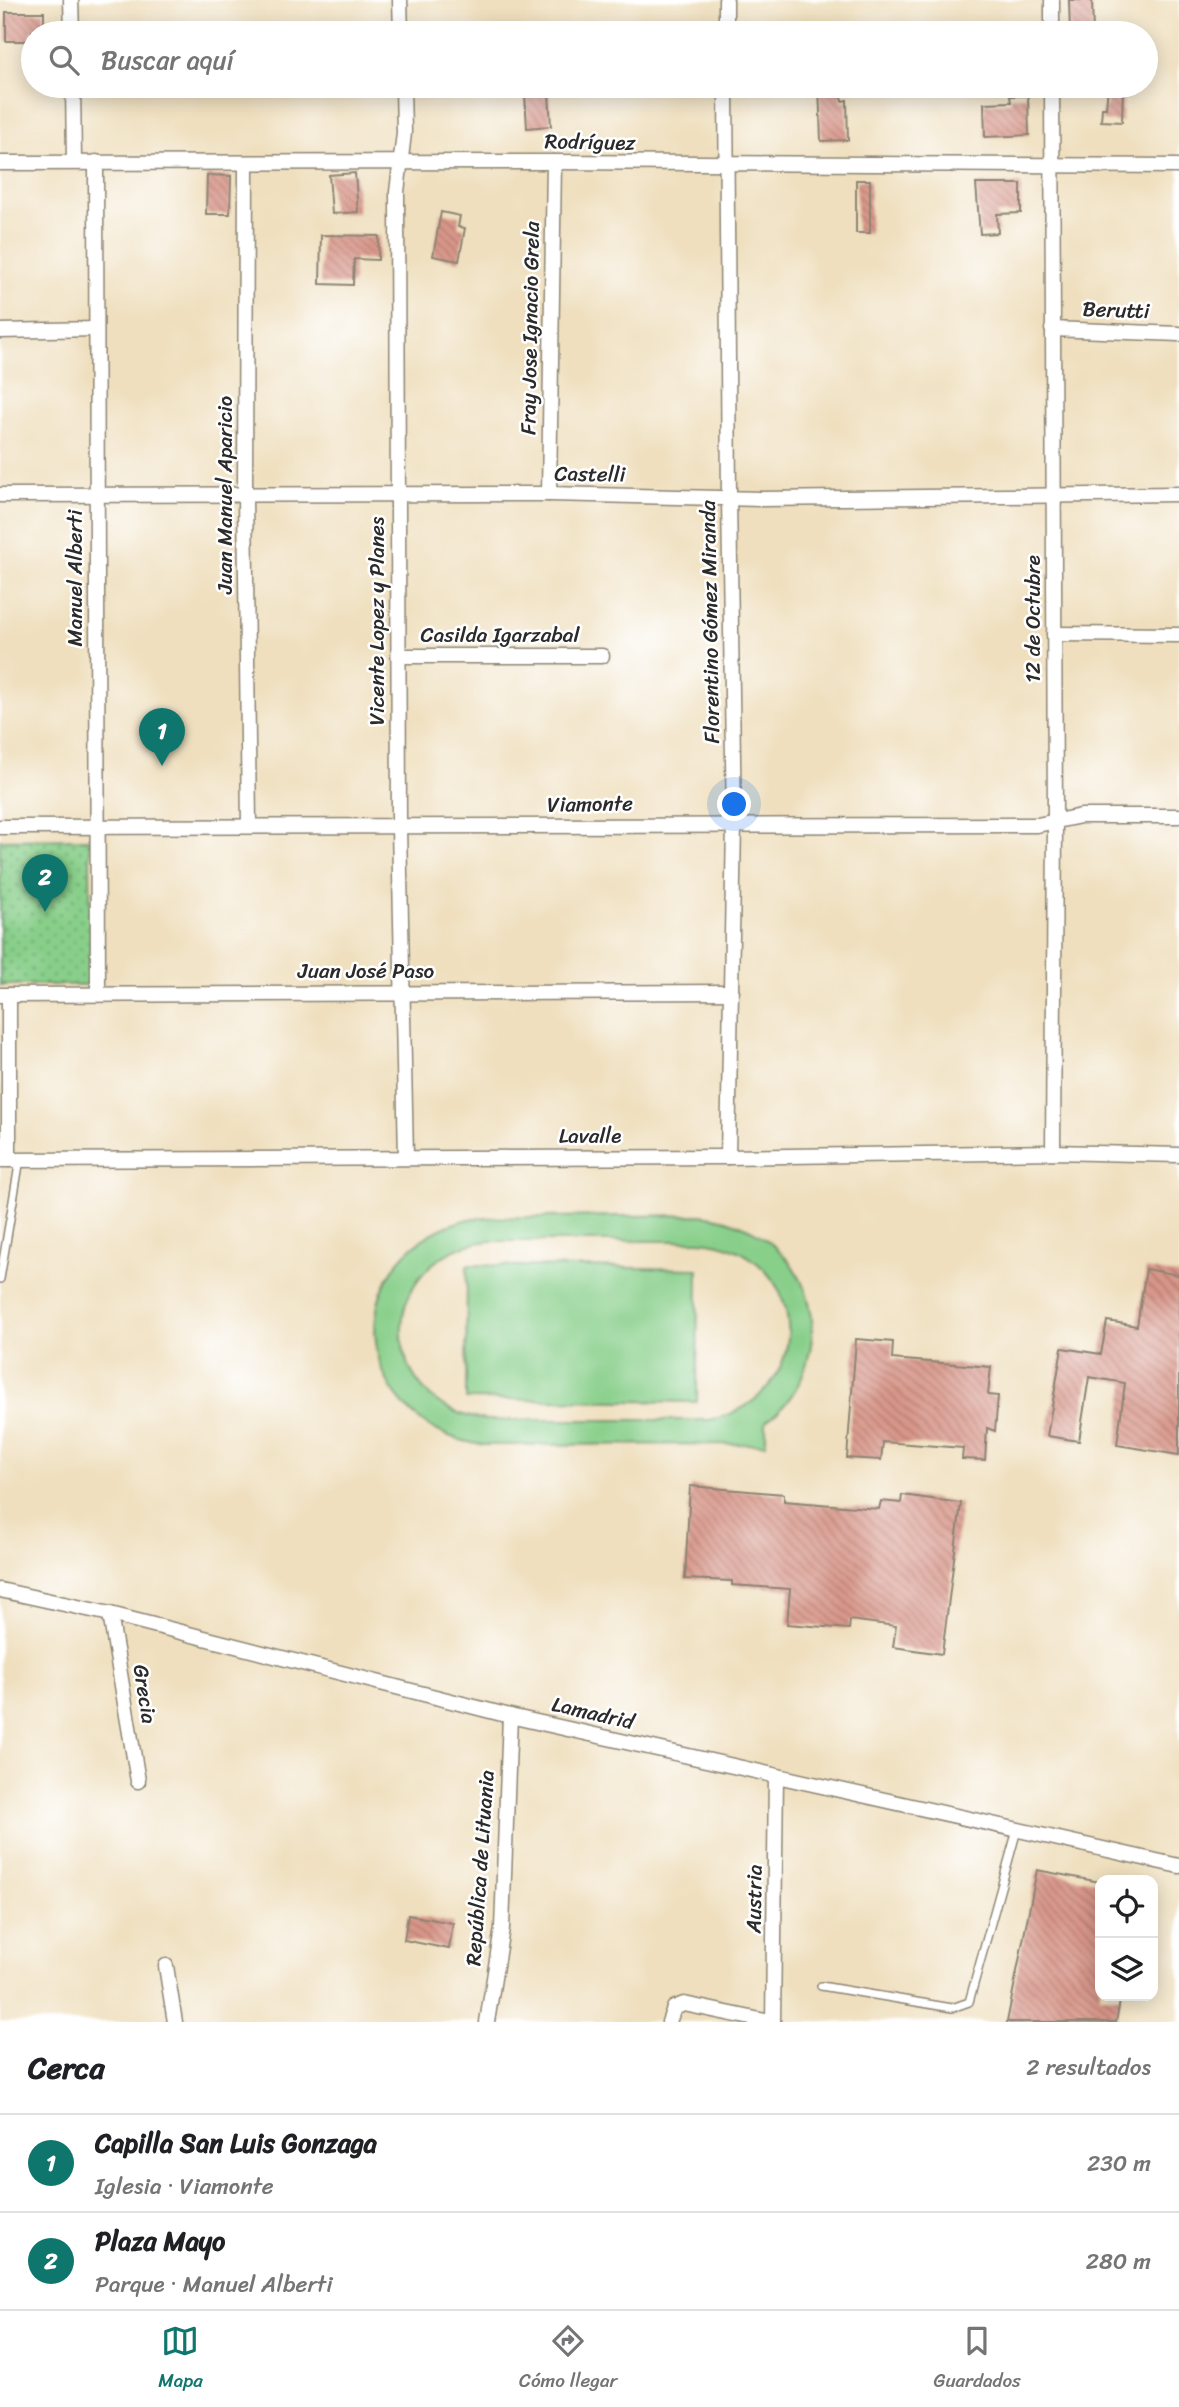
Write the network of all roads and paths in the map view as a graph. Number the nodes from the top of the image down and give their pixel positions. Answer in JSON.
{"nodes":[{"id":1,"x":71,"y":0,"type":"edge"},
{"id":2,"x":400,"y":0,"type":"edge"},
{"id":3,"x":726,"y":0,"type":"edge"},
{"id":4,"x":1052,"y":0,"type":"edge"},
{"id":5,"x":72,"y":21,"type":"edge"},
{"id":6,"x":401,"y":21,"type":"edge"},
{"id":7,"x":726,"y":21,"type":"edge"},
{"id":8,"x":1052,"y":21,"type":"edge"},
{"id":9,"x":73,"y":98,"type":"edge"},
{"id":10,"x":403,"y":98,"type":"edge"},
{"id":11,"x":726,"y":98,"type":"edge"},
{"id":12,"x":1052,"y":98,"type":"edge"},
{"id":13,"x":74,"y":162,"type":"junction"},
{"id":14,"x":96,"y":162,"type":"junction"},
{"id":15,"x":400,"y":162,"type":"junction"},
{"id":16,"x":554,"y":162,"type":"junction"},
{"id":17,"x":0,"y":163,"type":"edge"},
{"id":18,"x":246,"y":164,"type":"junction"},
{"id":19,"x":727,"y":164,"type":"junction"},
{"id":20,"x":1052,"y":164,"type":"junction"},
{"id":21,"x":1179,"y":166,"type":"edge"},
{"id":22,"x":96,"y":329,"type":"junction"},
{"id":23,"x":1052,"y":329,"type":"junction"},
{"id":24,"x":0,"y":331,"type":"edge"},
{"id":25,"x":1179,"y":334,"type":"edge"},
{"id":26,"x":96,"y":494,"type":"junction"},
{"id":27,"x":549,"y":494,"type":"junction"},
{"id":28,"x":1179,"y":494,"type":"edge"},
{"id":29,"x":0,"y":495,"type":"edge"},
{"id":30,"x":245,"y":495,"type":"junction"},
{"id":31,"x":398,"y":495,"type":"junction"},
{"id":32,"x":1053,"y":496,"type":"junction"},
{"id":33,"x":729,"y":498,"type":"junction"},
{"id":34,"x":1054,"y":634,"type":"junction"},
{"id":35,"x":1179,"y":635,"type":"edge"},
{"id":36,"x":399,"y":656,"type":"junction"},
{"id":37,"x":601,"y":656,"type":"dead end"},
{"id":38,"x":1179,"y":816,"type":"edge"},
{"id":39,"x":1055,"y":821,"type":"junction"},
{"id":40,"x":734,"y":824,"type":"junction"},
{"id":41,"x":249,"y":825,"type":"junction"},
{"id":42,"x":0,"y":827,"type":"edge"},
{"id":43,"x":96,"y":827,"type":"junction"},
{"id":44,"x":399,"y":827,"type":"junction"},
{"id":45,"x":403,"y":992,"type":"junction"},
{"id":46,"x":732,"y":992,"type":"junction"},
{"id":47,"x":99,"y":994,"type":"junction"},
{"id":48,"x":5,"y":995,"type":"edge"},
{"id":49,"x":1054,"y":1152,"type":"junction"},
{"id":50,"x":1179,"y":1155,"type":"edge"},
{"id":51,"x":407,"y":1157,"type":"junction"},
{"id":52,"x":728,"y":1157,"type":"junction"},
{"id":53,"x":10,"y":1160,"type":"edge"},
{"id":54,"x":0,"y":1279,"type":"edge"},
{"id":55,"x":0,"y":1590,"type":"edge"},
{"id":56,"x":110,"y":1614,"type":"junction"},
{"id":57,"x":510,"y":1716,"type":"junction"},
{"id":58,"x":776,"y":1776,"type":"junction"},
{"id":59,"x":138,"y":1781,"type":"dead end"},
{"id":60,"x":1017,"y":1830,"type":"junction"},
{"id":61,"x":1179,"y":1866,"type":"edge"},
{"id":62,"x":166,"y":1966,"type":"dead end"},
{"id":63,"x":821,"y":1986,"type":"dead end"},
{"id":64,"x":175,"y":2022,"type":"edge"},
{"id":65,"x":487,"y":2022,"type":"edge"},
{"id":66,"x":669,"y":2022,"type":"edge"},
{"id":67,"x":772,"y":2022,"type":"edge"}],
"edges":[{"from":1,"to":5,"type":"street"},
{"from":2,"to":6,"type":"street"},
{"from":3,"to":7,"type":"street"},
{"from":4,"to":8,"type":"street"},
{"from":9,"to":13,"type":"street"},
{"from":10,"to":15,"type":"street","name":"Vicente Lopez y Planes"},
{"from":11,"to":19,"type":"street","name":"Florentino Gómez Miranda"},
{"from":12,"to":20,"type":"street","name":"12 de Octubre"},
{"from":13,"to":14,"type":"street","name":"Rodríguez"},
{"from":13,"to":17,"type":"street","name":"Rodríguez"},
{"from":14,"to":18,"type":"street","name":"Rodríguez"},
{"from":14,"to":22,"type":"street","name":"Manuel Alberti"},
{"from":15,"to":16,"type":"street","name":"Rodríguez"},
{"from":15,"to":18,"type":"street","name":"Rodríguez"},
{"from":15,"to":31,"type":"street","name":"Vicente Lopez y Planes"},
{"from":16,"to":19,"type":"street","name":"Rodríguez"},
{"from":16,"to":27,"type":"street","name":"Fray Jose Ignacio Grela"},
{"from":18,"to":30,"type":"street","name":"Juan Manuel Aparicio"},
{"from":19,"to":20,"type":"street","name":"Rodríguez"},
{"from":19,"to":33,"type":"street","name":"Florentino Gómez Miranda"},
{"from":20,"to":21,"type":"street","name":"Rodríguez"},
{"from":20,"to":23,"type":"street","name":"12 de Octubre"},
{"from":22,"to":24,"type":"street"},
{"from":22,"to":26,"type":"street","name":"Manuel Alberti"},
{"from":23,"to":25,"type":"street","name":"Berutti"},
{"from":23,"to":32,"type":"street","name":"12 de Octubre"},
{"from":26,"to":29,"type":"street","name":"Castelli"},
{"from":26,"to":30,"type":"street","name":"Castelli"},
{"from":26,"to":43,"type":"street","name":"Manuel Alberti"},
{"from":27,"to":31,"type":"street","name":"Castelli"},
{"from":27,"to":33,"type":"street","name":"Castelli"},
{"from":28,"to":32,"type":"street","name":"Castelli"},
{"from":30,"to":31,"type":"street","name":"Castelli"},
{"from":30,"to":41,"type":"street","name":"Juan Manuel Aparicio"},
{"from":31,"to":36,"type":"street","name":"Vicente Lopez y Planes"},
{"from":32,"to":33,"type":"street","name":"Castelli"},
{"from":32,"to":34,"type":"street","name":"12 de Octubre"},
{"from":33,"to":40,"type":"street","name":"Florentino Gómez Miranda"},
{"from":34,"to":35,"type":"street"},
{"from":34,"to":39,"type":"street","name":"12 de Octubre"},
{"from":36,"to":37,"type":"street","name":"Casilda Igarzabal"},
{"from":36,"to":44,"type":"street","name":"Vicente Lopez y Planes"},
{"from":38,"to":39,"type":"street","name":"Viamonte"},
{"from":39,"to":40,"type":"street","name":"Viamonte"},
{"from":39,"to":49,"type":"street","name":"12 de Octubre"},
{"from":40,"to":44,"type":"street","name":"Viamonte"},
{"from":40,"to":46,"type":"street","name":"Florentino Gómez Miranda"},
{"from":41,"to":43,"type":"street","name":"Viamonte"},
{"from":41,"to":44,"type":"street","name":"Viamonte"},
{"from":42,"to":43,"type":"street","name":"Viamonte"},
{"from":43,"to":47,"type":"street","name":"Manuel Alberti"},
{"from":44,"to":45,"type":"street","name":"Vicente Lopez y Planes"},
{"from":45,"to":46,"type":"street","name":"Juan José Paso"},
{"from":45,"to":47,"type":"street","name":"Juan José Paso"},
{"from":45,"to":51,"type":"street","name":"Vicente Lopez y Planes"},
{"from":46,"to":52,"type":"street","name":"Florentino Gómez Miranda"},
{"from":47,"to":48,"type":"street","name":"Juan José Paso"},
{"from":48,"to":53,"type":"street"},
{"from":49,"to":50,"type":"street","name":"Lavalle"},
{"from":49,"to":52,"type":"street","name":"Lavalle"},
{"from":51,"to":52,"type":"street","name":"Lavalle"},
{"from":51,"to":53,"type":"street","name":"Lavalle"},
{"from":53,"to":54,"type":"lane"},
{"from":55,"to":56,"type":"street","name":"Lamadrid"},
{"from":56,"to":57,"type":"street","name":"Lamadrid"},
{"from":56,"to":59,"type":"street","name":"Grecia"},
{"from":57,"to":58,"type":"street","name":"Lamadrid"},
{"from":57,"to":65,"type":"street","name":"República de Lituania"},
{"from":58,"to":60,"type":"street","name":"Lamadrid"},
{"from":58,"to":67,"type":"street","name":"Austria"},
{"from":60,"to":61,"type":"street","name":"Lamadrid"},
{"from":60,"to":63,"type":"lane"},
{"from":62,"to":64,"type":"street"},
{"from":66,"to":67,"type":"street"}]}
